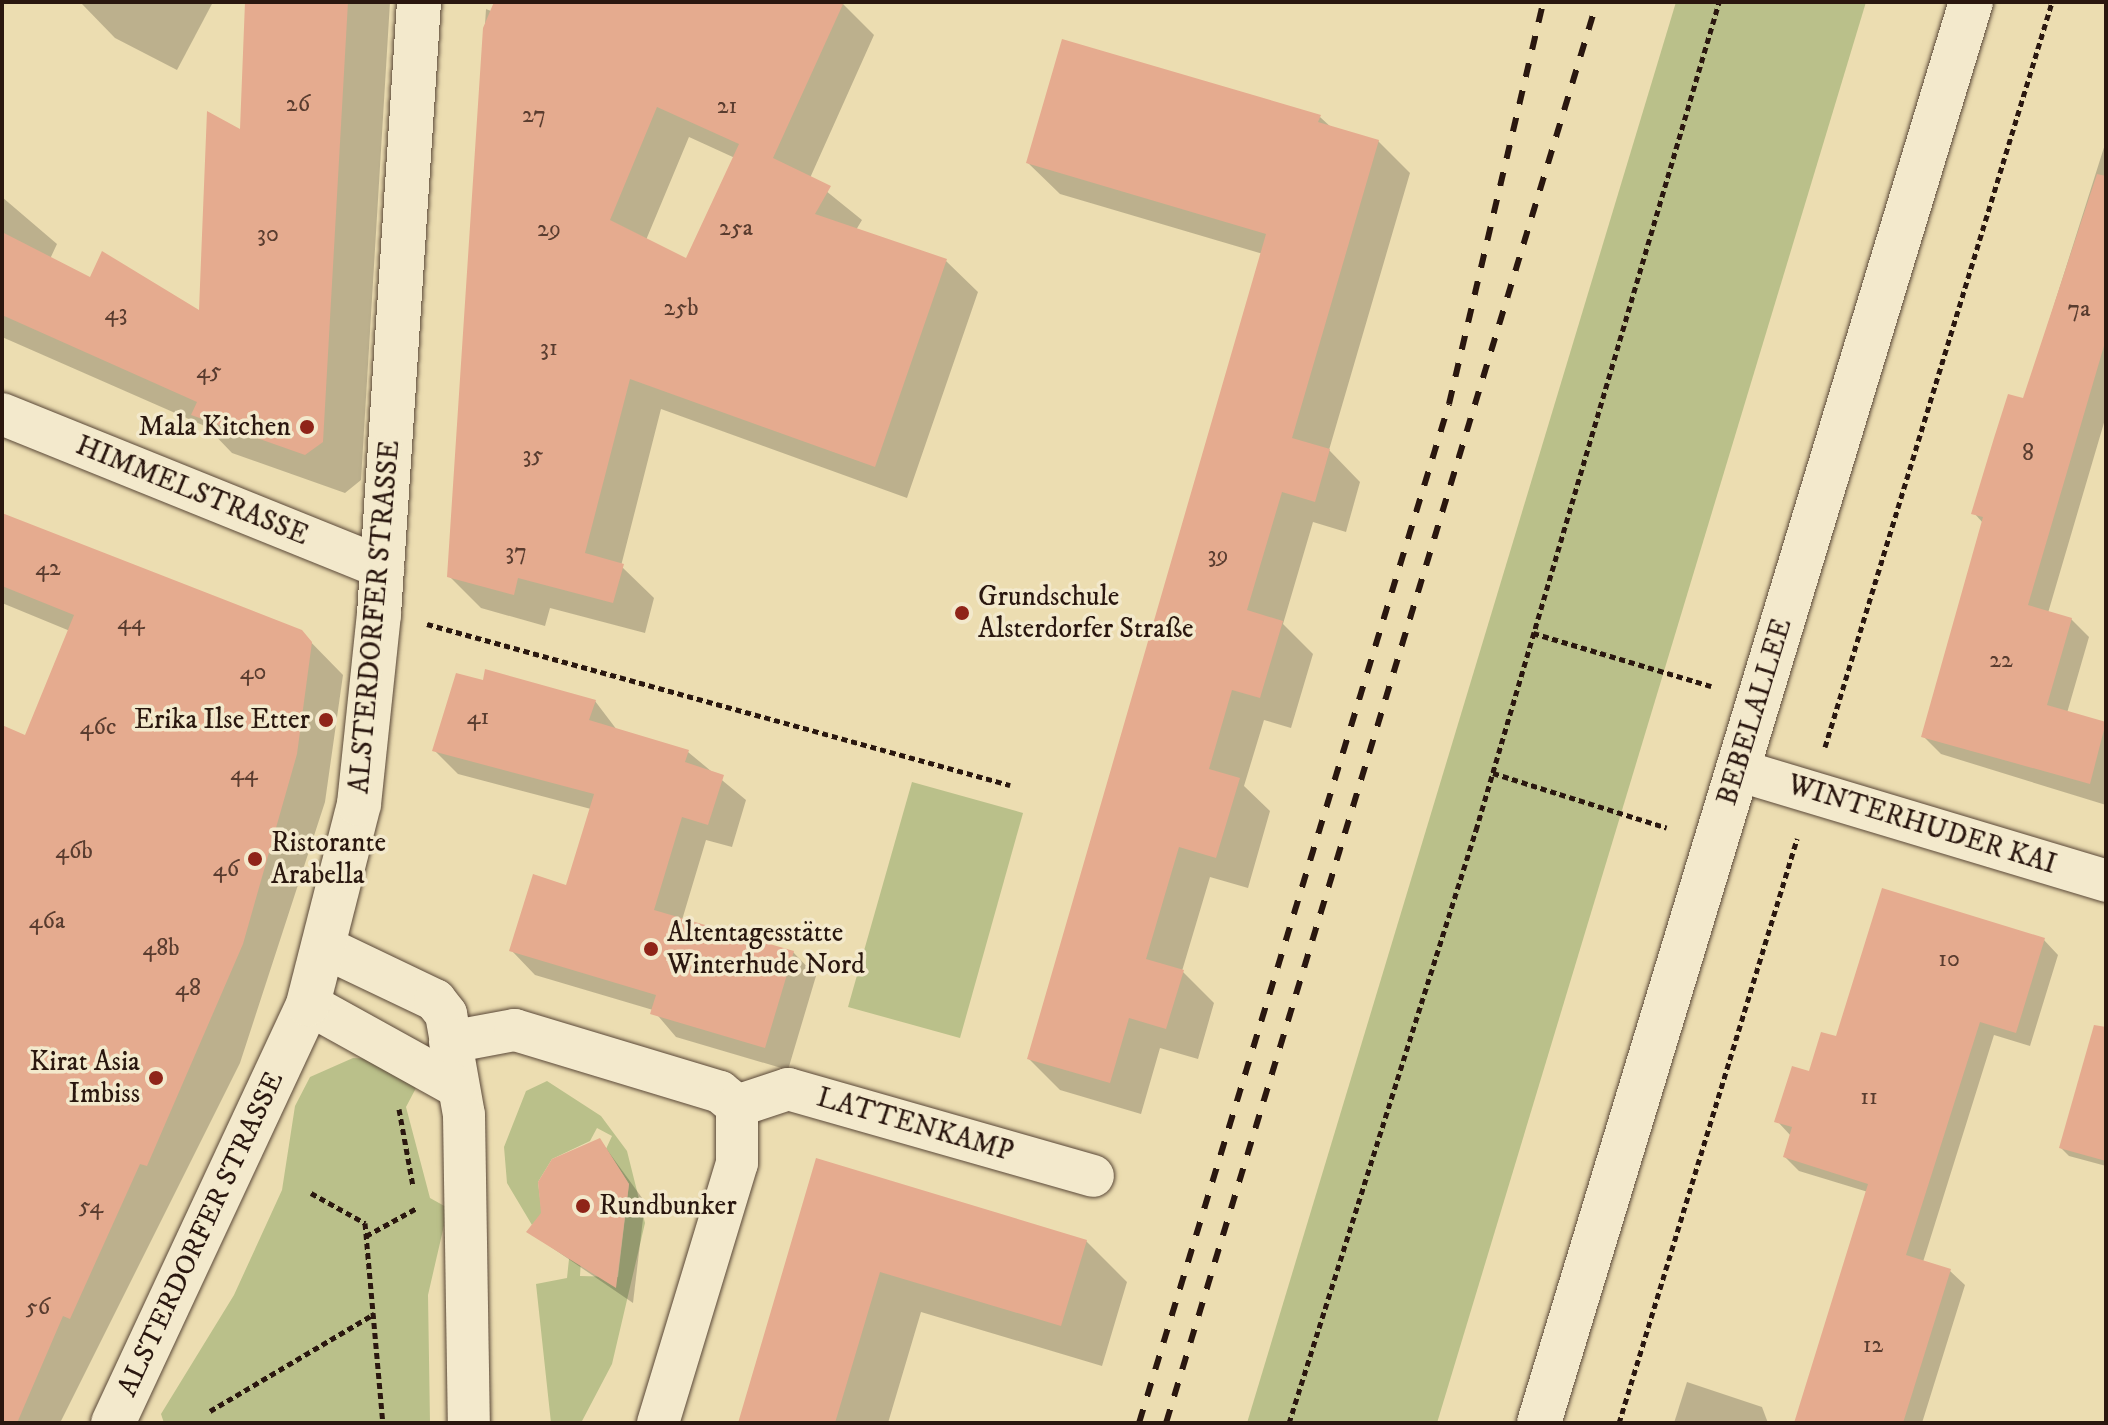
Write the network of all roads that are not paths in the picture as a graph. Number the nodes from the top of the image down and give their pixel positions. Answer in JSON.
{"nodes":[{"id":1,"x":419,"y":2,"type":"edge"},
{"id":2,"x":1971,"y":2,"type":"edge"},
{"id":3,"x":2,"y":414,"type":"edge"},
{"id":4,"x":383,"y":568,"type":"junction"},
{"id":5,"x":1737,"y":770,"type":"junction"},
{"id":6,"x":2106,"y":881,"type":"edge"},
{"id":7,"x":326,"y":948,"type":"junction"},
{"id":8,"x":308,"y":1004,"type":"junction"},
{"id":9,"x":450,"y":1042,"type":"junction"},
{"id":10,"x":458,"y":1087,"type":"junction"},
{"id":11,"x":737,"y":1106,"type":"junction"},
{"id":12,"x":1093,"y":1176,"type":"dead end"},
{"id":13,"x":113,"y":1423,"type":"edge"},
{"id":14,"x":469,"y":1423,"type":"edge"},
{"id":15,"x":658,"y":1423,"type":"edge"},
{"id":16,"x":1539,"y":1423,"type":"edge"}],
"edges":[{"from":1,"to":4,"type":"street","name":"ALSTERDORFER STRASSE"},
{"from":2,"to":5,"type":"street","name":"BEBELALLEE"},
{"from":3,"to":4,"type":"street","name":"HIMMELSTRASSE"},
{"from":4,"to":7,"type":"street","name":"ALSTERDORFER STRASSE"},
{"from":5,"to":6,"type":"street","name":"WINTERHUDER KAI"},
{"from":5,"to":16,"type":"street","name":"BEBELALLEE"},
{"from":7,"to":8,"type":"street","name":"ALSTERDORFER STRASSE"},
{"from":7,"to":9,"type":"street"},
{"from":8,"to":10,"type":"street"},
{"from":8,"to":13,"type":"street","name":"ALSTERDORFER STRASSE"},
{"from":9,"to":10,"type":"street"},
{"from":9,"to":11,"type":"street"},
{"from":10,"to":14,"type":"street"},
{"from":11,"to":12,"type":"street","name":"LATTENKAMP"},
{"from":11,"to":15,"type":"street"}]}
